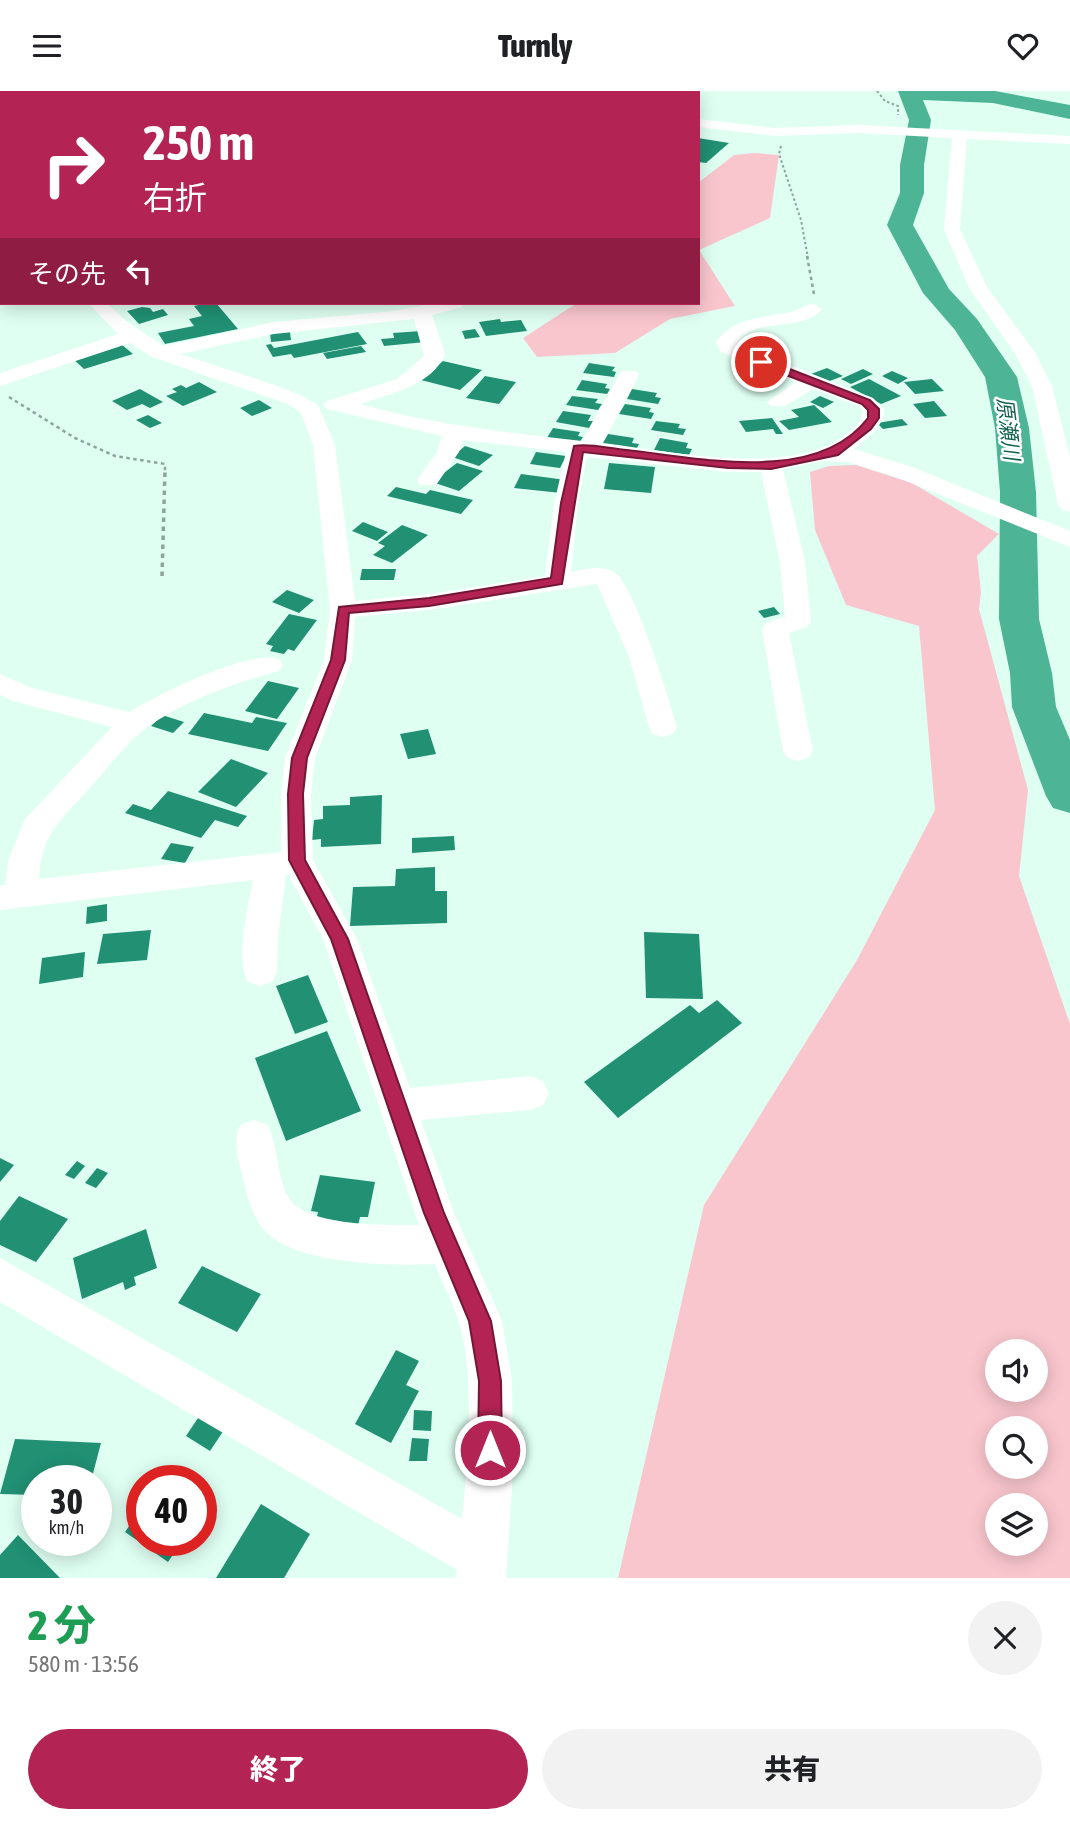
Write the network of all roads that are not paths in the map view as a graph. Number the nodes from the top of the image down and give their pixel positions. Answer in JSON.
{"nodes":[{"id":1,"x":700,"y":123,"type":"edge"},
{"id":2,"x":957,"y":134,"type":"junction"},
{"id":3,"x":1070,"y":140,"type":"edge"},
{"id":4,"x":99,"y":305,"type":"edge"},
{"id":5,"x":312,"y":305,"type":"edge"},
{"id":6,"x":450,"y":305,"type":"edge"},
{"id":7,"x":813,"y":309,"type":"road end"},
{"id":8,"x":473,"y":314,"type":"dead end"},
{"id":9,"x":423,"y":315,"type":"junction"},
{"id":10,"x":321,"y":323,"type":"junction"},
{"id":11,"x":130,"y":336,"type":"junction"},
{"id":12,"x":158,"y":353,"type":"junction"},
{"id":13,"x":629,"y":376,"type":"dead end"},
{"id":14,"x":0,"y":380,"type":"edge"},
{"id":15,"x":811,"y":381,"type":"junction"},
{"id":16,"x":778,"y":402,"type":"dead end"},
{"id":17,"x":339,"y":404,"type":"junction"},
{"id":18,"x":310,"y":410,"type":"junction"},
{"id":19,"x":454,"y":432,"type":"junction"},
{"id":20,"x":583,"y":449,"type":"junction"},
{"id":21,"x":834,"y":453,"type":"junction"},
{"id":22,"x":771,"y":465,"type":"junction"},
{"id":23,"x":428,"y":480,"type":"dead end"},
{"id":24,"x":1070,"y":505,"type":"edge"},
{"id":25,"x":1070,"y":540,"type":"edge"},
{"id":26,"x":557,"y":581,"type":"junction"},
{"id":27,"x":343,"y":610,"type":"junction"},
{"id":28,"x":269,"y":665,"type":"dead end"},
{"id":29,"x":0,"y":683,"type":"edge"},
{"id":30,"x":133,"y":723,"type":"junction"},
{"id":31,"x":663,"y":727,"type":"dead end"},
{"id":32,"x":798,"y":751,"type":"dead end"},
{"id":33,"x":284,"y":863,"type":"junction"},
{"id":34,"x":11,"y":896,"type":"edge"},
{"id":35,"x":260,"y":972,"type":"dead end"},
{"id":36,"x":530,"y":1093,"type":"dead end"},
{"id":37,"x":397,"y":1106,"type":"junction"},
{"id":38,"x":254,"y":1137,"type":"dead end"},
{"id":39,"x":447,"y":1244,"type":"junction"},
{"id":40,"x":0,"y":1279,"type":"edge"},
{"id":41,"x":482,"y":1568,"type":"edge"}],
"edges":[{"from":1,"to":2,"type":"street"},
{"from":2,"to":3,"type":"street"},
{"from":2,"to":24,"type":"street"},
{"from":4,"to":11,"type":"street"},
{"from":5,"to":10,"type":"street"},
{"from":6,"to":9,"type":"street"},
{"from":7,"to":15,"type":"street"},
{"from":8,"to":9,"type":"street"},
{"from":9,"to":10,"type":"street"},
{"from":9,"to":17,"type":"street"},
{"from":10,"to":12,"type":"street"},
{"from":11,"to":12,"type":"street"},
{"from":11,"to":14,"type":"street"},
{"from":12,"to":18,"type":"street"},
{"from":13,"to":20,"type":"street"},
{"from":15,"to":16,"type":"street"},
{"from":15,"to":21,"type":"street"},
{"from":17,"to":18,"type":"street"},
{"from":17,"to":19,"type":"street"},
{"from":18,"to":27,"type":"street"},
{"from":19,"to":20,"type":"street"},
{"from":19,"to":23,"type":"street"},
{"from":20,"to":22,"type":"street"},
{"from":20,"to":26,"type":"street"},
{"from":21,"to":22,"type":"street"},
{"from":21,"to":25,"type":"street"},
{"from":22,"to":32,"type":"street"},
{"from":26,"to":27,"type":"street"},
{"from":26,"to":31,"type":"street"},
{"from":27,"to":33,"type":"street"},
{"from":28,"to":30,"type":"street"},
{"from":29,"to":30,"type":"street"},
{"from":30,"to":34,"type":"street"},
{"from":33,"to":34,"type":"street"},
{"from":33,"to":35,"type":"street"},
{"from":33,"to":37,"type":"street"},
{"from":36,"to":37,"type":"street"},
{"from":37,"to":39,"type":"street"},
{"from":38,"to":39,"type":"street"},
{"from":39,"to":41,"type":"street"},
{"from":40,"to":41,"type":"street"}]}
